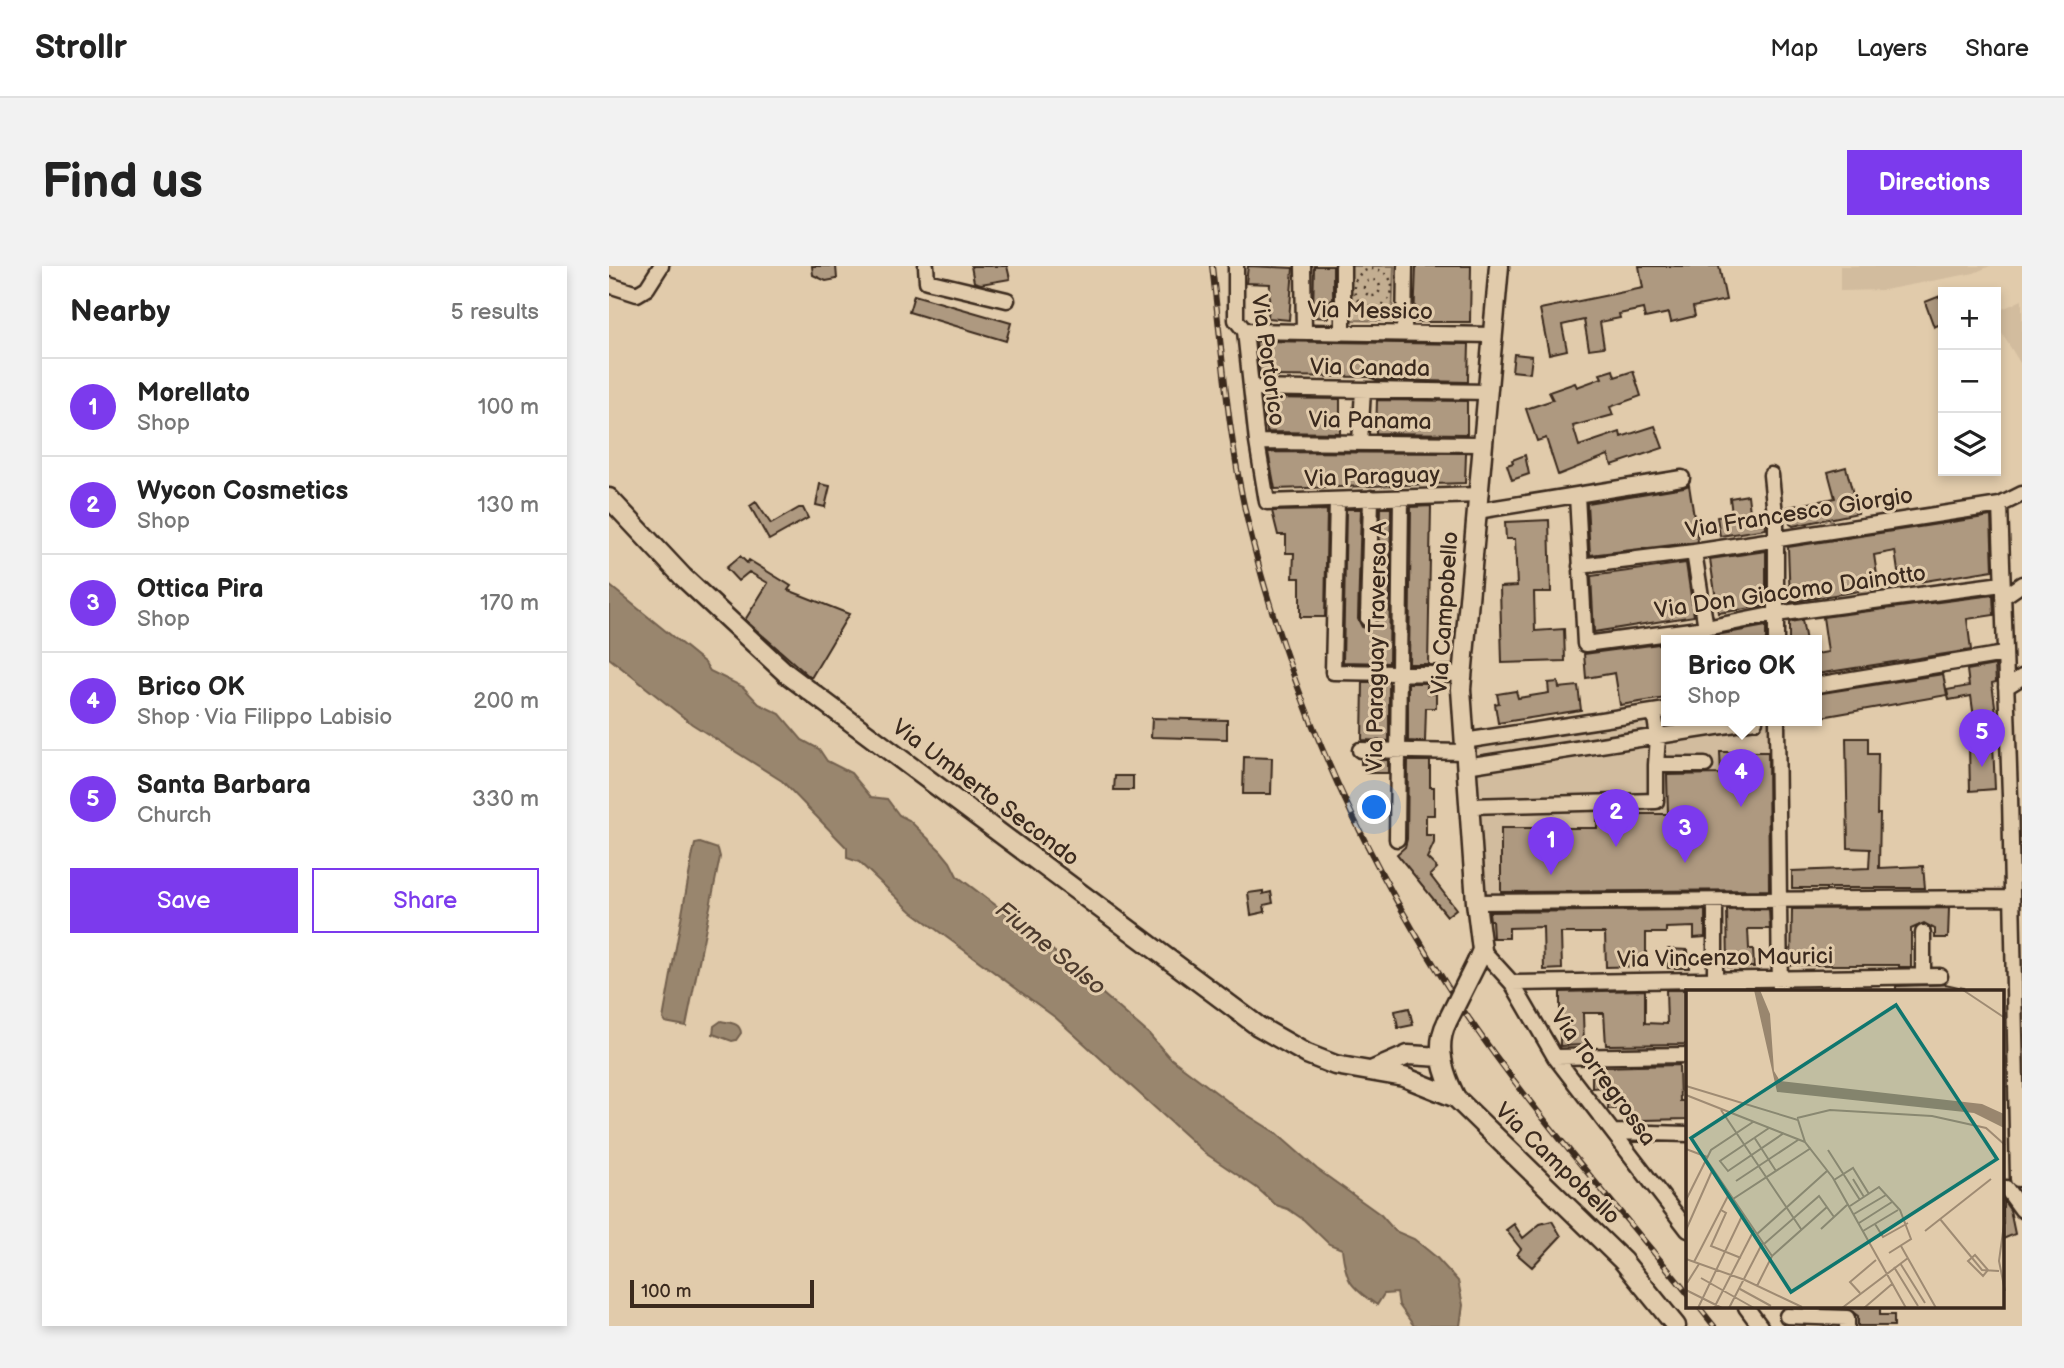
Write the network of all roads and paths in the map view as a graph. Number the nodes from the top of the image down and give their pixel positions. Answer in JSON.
{"nodes":[{"id":1,"x":661,"y":266,"type":"edge"},
{"id":2,"x":926,"y":266,"type":"edge"},
{"id":3,"x":1236,"y":266,"type":"edge"},
{"id":4,"x":1303,"y":266,"type":"edge"},
{"id":5,"x":1343,"y":266,"type":"edge"},
{"id":6,"x":1405,"y":266,"type":"edge"},
{"id":7,"x":1499,"y":266,"type":"edge"},
{"id":8,"x":1373,"y":267,"type":"edge"},
{"id":9,"x":1360,"y":274,"type":"junction"},
{"id":10,"x":1386,"y":275,"type":"junction"},
{"id":11,"x":1367,"y":282,"type":"junction"},
{"id":12,"x":1379,"y":282,"type":"junction"},
{"id":13,"x":609,"y":285,"type":"edge"},
{"id":14,"x":1366,"y":294,"type":"junction"},
{"id":15,"x":1378,"y":294,"type":"junction"},
{"id":16,"x":1007,"y":300,"type":"dead end"},
{"id":17,"x":1359,"y":301,"type":"junction"},
{"id":18,"x":1386,"y":301,"type":"junction"},
{"id":19,"x":1245,"y":331,"type":"junction"},
{"id":20,"x":1304,"y":332,"type":"junction"},
{"id":21,"x":1343,"y":333,"type":"junction"},
{"id":22,"x":1404,"y":333,"type":"junction"},
{"id":23,"x":1494,"y":335,"type":"junction"},
{"id":24,"x":1251,"y":387,"type":"junction"},
{"id":25,"x":1363,"y":390,"type":"junction"},
{"id":26,"x":1489,"y":392,"type":"junction"},
{"id":27,"x":1257,"y":442,"type":"junction"},
{"id":28,"x":1360,"y":443,"type":"junction"},
{"id":29,"x":1483,"y":444,"type":"junction"},
{"id":30,"x":1771,"y":475,"type":"dead end"},
{"id":31,"x":1682,"y":478,"type":"dead end"},
{"id":32,"x":2022,"y":494,"type":"edge"},
{"id":33,"x":1577,"y":495,"type":"junction"},
{"id":34,"x":609,"y":498,"type":"edge"},
{"id":35,"x":1401,"y":498,"type":"junction"},
{"id":36,"x":1337,"y":499,"type":"junction"},
{"id":37,"x":1371,"y":499,"type":"junction"},
{"id":38,"x":1266,"y":502,"type":"joint"},
{"id":39,"x":1477,"y":503,"type":"junction"},
{"id":40,"x":2000,"y":505,"type":"junction"},
{"id":41,"x":1775,"y":539,"type":"junction"},
{"id":42,"x":1695,"y":552,"type":"junction"},
{"id":43,"x":1580,"y":566,"type":"junction"},
{"id":44,"x":2022,"y":584,"type":"edge"},
{"id":45,"x":2003,"y":590,"type":"junction"},
{"id":46,"x":1776,"y":614,"type":"junction"},
{"id":47,"x":1368,"y":619,"type":"dead end"},
{"id":48,"x":1706,"y":628,"type":"junction"},
{"id":49,"x":1776,"y":635,"type":"edge"},
{"id":50,"x":2004,"y":654,"type":"junction"},
{"id":51,"x":1399,"y":673,"type":"junction"},
{"id":52,"x":1462,"y":674,"type":"junction"},
{"id":53,"x":2022,"y":677,"type":"edge"},
{"id":54,"x":1822,"y":684,"type":"edge"},
{"id":55,"x":2006,"y":687,"type":"junction"},
{"id":56,"x":1660,"y":711,"type":"edge"},
{"id":57,"x":1725,"y":726,"type":"edge"},
{"id":58,"x":1777,"y":726,"type":"edge"},
{"id":59,"x":1658,"y":737,"type":"junction"},
{"id":60,"x":1360,"y":750,"type":"dead end"},
{"id":61,"x":1398,"y":751,"type":"junction"},
{"id":62,"x":1465,"y":753,"type":"junction"},
{"id":63,"x":1656,"y":765,"type":"junction"},
{"id":64,"x":1705,"y":765,"type":"dead end"},
{"id":65,"x":2016,"y":792,"type":"edge"},
{"id":66,"x":1469,"y":806,"type":"junction"},
{"id":67,"x":1397,"y":839,"type":"dead end"},
{"id":68,"x":2012,"y":898,"type":"junction"},
{"id":69,"x":1780,"y":900,"type":"junction"},
{"id":70,"x":1715,"y":901,"type":"junction"},
{"id":71,"x":1476,"y":902,"type":"junction"},
{"id":72,"x":1923,"y":933,"type":"dead end"},
{"id":73,"x":2017,"y":935,"type":"edge"},
{"id":74,"x":1480,"y":956,"type":"junction"},
{"id":75,"x":1923,"y":976,"type":"junction"},
{"id":76,"x":1940,"y":976,"type":"dead end"},
{"id":77,"x":1512,"y":983,"type":"junction"},
{"id":78,"x":1715,"y":986,"type":"edge"},
{"id":79,"x":1780,"y":986,"type":"edge"},
{"id":80,"x":1445,"y":1026,"type":"junction"},
{"id":81,"x":1408,"y":1055,"type":"junction"},
{"id":82,"x":1686,"y":1055,"type":"edge"},
{"id":83,"x":1442,"y":1057,"type":"junction"},
{"id":84,"x":1555,"y":1057,"type":"junction"},
{"id":85,"x":1371,"y":1071,"type":"junction"},
{"id":86,"x":1404,"y":1077,"type":"junction"},
{"id":87,"x":1456,"y":1098,"type":"junction"},
{"id":88,"x":2019,"y":1103,"type":"edge"},
{"id":89,"x":1614,"y":1132,"type":"junction"},
{"id":90,"x":1686,"y":1134,"type":"edge"},
{"id":91,"x":2020,"y":1177,"type":"edge"},
{"id":92,"x":2004,"y":1189,"type":"edge"},
{"id":93,"x":2022,"y":1210,"type":"edge"},
{"id":94,"x":1681,"y":1212,"type":"edge"},
{"id":95,"x":1748,"y":1308,"type":"edge"},
{"id":96,"x":1787,"y":1316,"type":"edge"},
{"id":97,"x":1676,"y":1326,"type":"edge"},
{"id":98,"x":1760,"y":1326,"type":"edge"},
{"id":99,"x":1847,"y":1326,"type":"edge"}],
"edges":[{"from":1,"to":13,"type":"street"},
{"from":2,"to":16,"type":"street"},
{"from":3,"to":19,"type":"street","name":"Via Portorico"},
{"from":4,"to":20,"type":"street"},
{"from":5,"to":21,"type":"street"},
{"from":6,"to":22,"type":"street"},
{"from":7,"to":23,"type":"main road","name":"Via Campobello"},
{"from":8,"to":9,"type":"path"},
{"from":8,"to":10,"type":"path"},
{"from":9,"to":11,"type":"path"},
{"from":9,"to":17,"type":"path"},
{"from":10,"to":12,"type":"path"},
{"from":10,"to":18,"type":"path"},
{"from":11,"to":12,"type":"path"},
{"from":11,"to":14,"type":"path"},
{"from":12,"to":15,"type":"path"},
{"from":14,"to":15,"type":"path"},
{"from":14,"to":17,"type":"path"},
{"from":15,"to":18,"type":"path"},
{"from":17,"to":18,"type":"path"},
{"from":19,"to":20,"type":"street","name":"Via Messico"},
{"from":19,"to":24,"type":"street","name":"Via Portorico"},
{"from":20,"to":21,"type":"street","name":"Via Messico"},
{"from":21,"to":22,"type":"street","name":"Via Messico"},
{"from":22,"to":23,"type":"street","name":"Via Messico"},
{"from":23,"to":26,"type":"main road","name":"Via Campobello"},
{"from":24,"to":25,"type":"street","name":"Via Canada"},
{"from":24,"to":27,"type":"street","name":"Via Portorico"},
{"from":25,"to":26,"type":"street","name":"Via Canada"},
{"from":25,"to":28,"type":"street"},
{"from":26,"to":29,"type":"main road","name":"Via Campobello"},
{"from":27,"to":28,"type":"street","name":"Via Panama"},
{"from":27,"to":38,"type":"street","name":"Via Portorico"},
{"from":28,"to":29,"type":"street","name":"Via Panama"},
{"from":29,"to":39,"type":"main road","name":"Via Campobello"},
{"from":30,"to":41,"type":"street"},
{"from":31,"to":33,"type":"street","name":"Via Paraguay"},
{"from":32,"to":40,"type":"street","name":"Via Francesco Giorgio"},
{"from":33,"to":39,"type":"street","name":"Via Paraguay"},
{"from":33,"to":43,"type":"street"},
{"from":34,"to":85,"type":"main road","name":"Via Umberto Secondo"},
{"from":35,"to":37,"type":"street","name":"Via Paraguay"},
{"from":35,"to":39,"type":"street","name":"Via Paraguay"},
{"from":35,"to":51,"type":"street","name":"Via Paraguay Traversa A"},
{"from":36,"to":37,"type":"street","name":"Via Paraguay"},
{"from":36,"to":38,"type":"street","name":"Via Paraguay"},
{"from":36,"to":51,"type":"street"},
{"from":37,"to":47,"type":"street"},
{"from":39,"to":52,"type":"main road","name":"Via Campobello"},
{"from":40,"to":41,"type":"street","name":"Via Francesco Giorgio"},
{"from":40,"to":45,"type":"street"},
{"from":41,"to":42,"type":"street","name":"Via Francesco Giorgio"},
{"from":41,"to":46,"type":"street"},
{"from":42,"to":43,"type":"street","name":"Via Francesco Giorgio"},
{"from":42,"to":48,"type":"street"},
{"from":43,"to":48,"type":"street","name":"Via Don Giacomo Dainotto"},
{"from":44,"to":45,"type":"street"},
{"from":45,"to":46,"type":"street","name":"Via Don Giacomo Dainotto"},
{"from":45,"to":50,"type":"street"},
{"from":46,"to":48,"type":"street","name":"Via Don Giacomo Dainotto"},
{"from":46,"to":49,"type":"street"},
{"from":50,"to":54,"type":"street"},
{"from":50,"to":55,"type":"street"},
{"from":51,"to":52,"type":"street"},
{"from":51,"to":61,"type":"street","name":"Via Paraguay Traversa A"},
{"from":52,"to":62,"type":"main road","name":"Via Campobello"},
{"from":53,"to":55,"type":"street"},
{"from":55,"to":65,"type":"street"},
{"from":56,"to":59,"type":"street"},
{"from":56,"to":62,"type":"street"},
{"from":57,"to":59,"type":"street"},
{"from":58,"to":69,"type":"street"},
{"from":59,"to":62,"type":"street"},
{"from":59,"to":63,"type":"street"},
{"from":60,"to":61,"type":"street"},
{"from":61,"to":62,"type":"street"},
{"from":61,"to":67,"type":"street","name":"Via Paraguay Traversa A"},
{"from":62,"to":66,"type":"main road","name":"Via Campobello"},
{"from":63,"to":64,"type":"street"},
{"from":63,"to":66,"type":"street"},
{"from":65,"to":68,"type":"street"},
{"from":66,"to":71,"type":"main road","name":"Via Campobello"},
{"from":68,"to":69,"type":"street"},
{"from":68,"to":73,"type":"street"},
{"from":69,"to":70,"type":"street"},
{"from":69,"to":79,"type":"street"},
{"from":70,"to":71,"type":"street"},
{"from":70,"to":78,"type":"street"},
{"from":71,"to":74,"type":"main road","name":"Via Campobello"},
{"from":72,"to":75,"type":"street"},
{"from":73,"to":88,"type":"street"},
{"from":74,"to":77,"type":"street","name":"Via Torregrossa"},
{"from":74,"to":80,"type":"main road","bridge":true},
{"from":75,"to":76,"type":"street","name":"Via Vincenzo Maurici"},
{"from":75,"to":79,"type":"street","name":"Via Vincenzo Maurici"},
{"from":77,"to":78,"type":"street","name":"Via Vincenzo Maurici"},
{"from":77,"to":84,"type":"street","name":"Via Torregrossa"},
{"from":78,"to":79,"type":"street","name":"Via Vincenzo Maurici"},
{"from":80,"to":81,"type":"main road"},
{"from":80,"to":83,"type":"main road","name":"Via Campobello"},
{"from":81,"to":83,"type":"main road"},
{"from":81,"to":85,"type":"main road"},
{"from":82,"to":84,"type":"street"},
{"from":83,"to":86,"type":"main road"},
{"from":83,"to":87,"type":"main road","name":"Via Campobello"},
{"from":84,"to":89,"type":"street","name":"Via Torregrossa"},
{"from":85,"to":86,"type":"main road","name":"Via Umberto Secondo"},
{"from":86,"to":87,"type":"main road","name":"Via Umberto Secondo"},
{"from":87,"to":97,"type":"main road","name":"Via Campobello"},
{"from":88,"to":91,"type":"street"},
{"from":89,"to":90,"type":"street"},
{"from":89,"to":94,"type":"street","name":"Via Torregrossa"},
{"from":91,"to":92,"type":"street"},
{"from":92,"to":93,"type":"street"},
{"from":95,"to":98,"type":"street"},
{"from":96,"to":99,"type":"street"}]}
